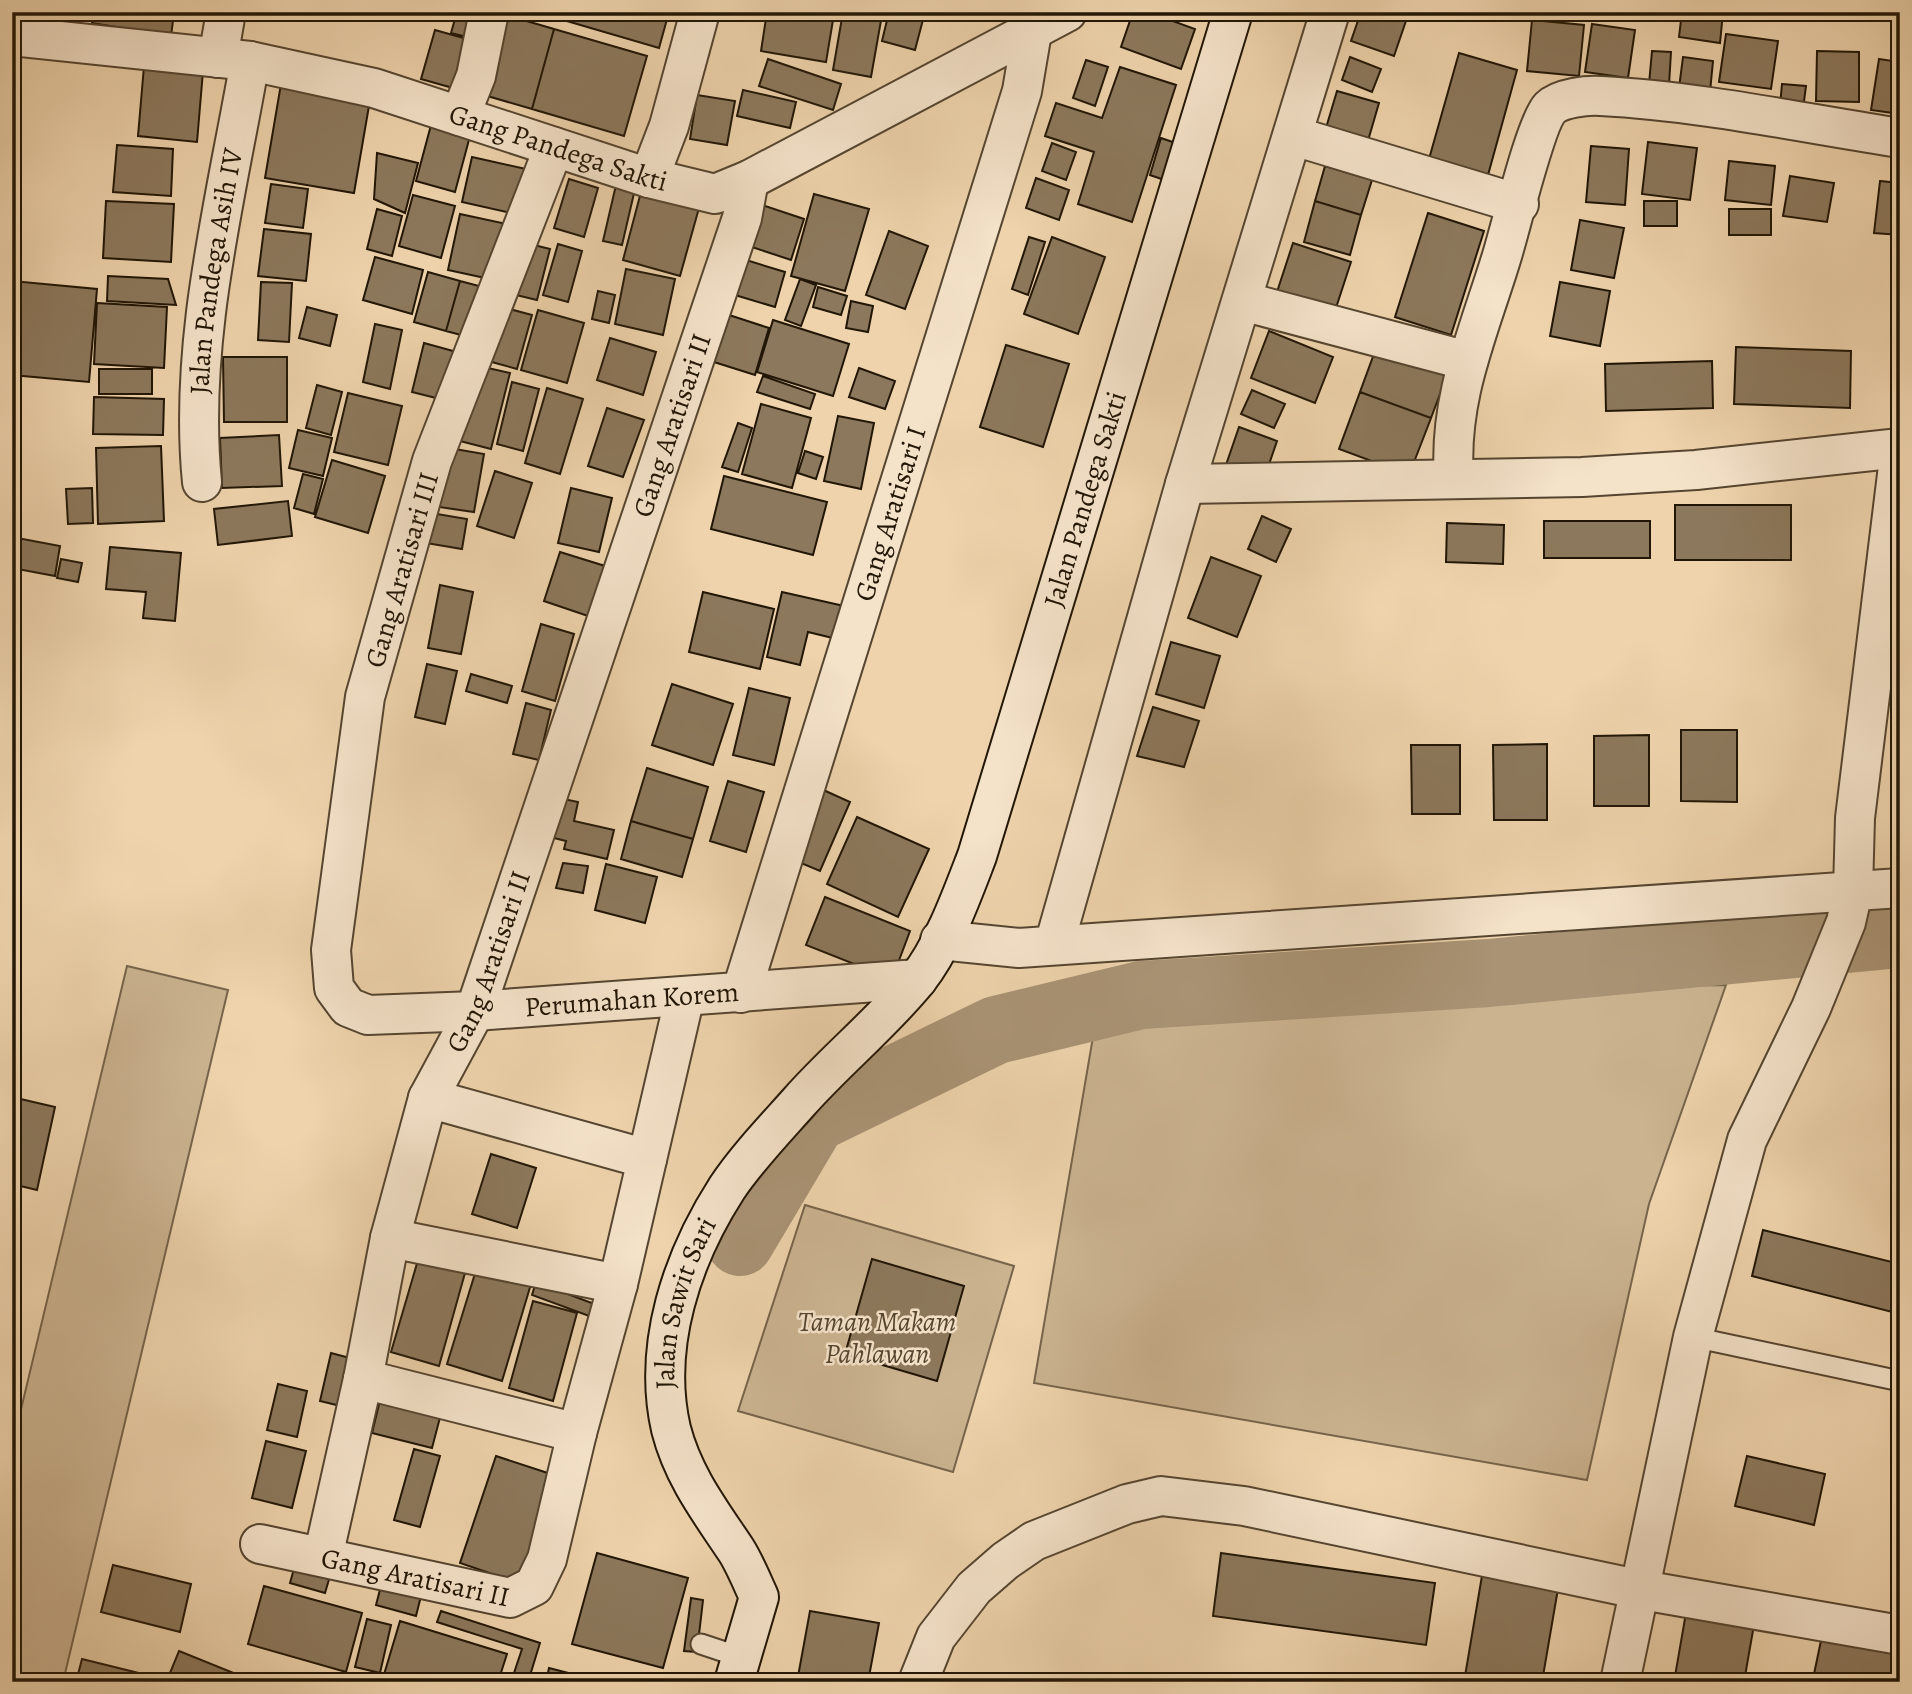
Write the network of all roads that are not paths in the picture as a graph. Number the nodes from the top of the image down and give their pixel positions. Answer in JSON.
{"nodes":[{"id":1,"x":226,"y":12,"type":"edge"},
{"id":2,"x":489,"y":12,"type":"edge"},
{"id":3,"x":700,"y":12,"type":"edge"},
{"id":4,"x":1067,"y":12,"type":"edge"},
{"id":5,"x":1233,"y":12,"type":"edge"},
{"id":6,"x":1330,"y":12,"type":"edge"},
{"id":7,"x":1032,"y":32,"type":"junction"},
{"id":8,"x":12,"y":36,"type":"edge"},
{"id":9,"x":234,"y":60,"type":"junction"},
{"id":10,"x":460,"y":116,"type":"junction"},
{"id":11,"x":1294,"y":136,"type":"junction"},
{"id":12,"x":1900,"y":138,"type":"edge"},
{"id":13,"x":554,"y":147,"type":"junction"},
{"id":14,"x":649,"y":178,"type":"junction"},
{"id":15,"x":748,"y":180,"type":"junction"},
{"id":16,"x":1519,"y":204,"type":"junction"},
{"id":17,"x":1242,"y":301,"type":"junction"},
{"id":18,"x":1468,"y":361,"type":"junction"},
{"id":19,"x":1900,"y":449,"type":"edge"},
{"id":20,"x":1454,"y":479,"type":"junction"},
{"id":21,"x":202,"y":482,"type":"dead end"},
{"id":22,"x":1185,"y":484,"type":"junction"},
{"id":23,"x":1900,"y":888,"type":"edge"},
{"id":24,"x":1850,"y":906,"type":"junction"},
{"id":25,"x":940,"y":940,"type":"junction"},
{"id":26,"x":1054,"y":945,"type":"junction"},
{"id":27,"x":918,"y":979,"type":"junction"},
{"id":28,"x":741,"y":993,"type":"junction"},
{"id":29,"x":685,"y":996,"type":"junction"},
{"id":30,"x":348,"y":1007,"type":"joint"},
{"id":31,"x":475,"y":1011,"type":"junction"},
{"id":32,"x":428,"y":1098,"type":"junction"},
{"id":33,"x":647,"y":1158,"type":"junction"},
{"id":34,"x":390,"y":1238,"type":"junction"},
{"id":35,"x":618,"y":1284,"type":"junction"},
{"id":36,"x":1693,"y":1337,"type":"junction"},
{"id":37,"x":363,"y":1380,"type":"junction"},
{"id":38,"x":1900,"y":1381,"type":"edge"},
{"id":39,"x":577,"y":1433,"type":"junction"},
{"id":40,"x":260,"y":1544,"type":"dead end"},
{"id":41,"x":323,"y":1557,"type":"junction"},
{"id":42,"x":1642,"y":1590,"type":"junction"},
{"id":43,"x":1900,"y":1634,"type":"edge"},
{"id":44,"x":701,"y":1644,"type":"dead end"},
{"id":45,"x":738,"y":1670,"type":"edge"},
{"id":46,"x":918,"y":1682,"type":"edge"},
{"id":47,"x":1620,"y":1682,"type":"edge"}],
"edges":[{"from":1,"to":9,"type":"street","name":"Jalan Pandega Asih IV"},
{"from":2,"to":10,"type":"street"},
{"from":3,"to":14,"type":"street"},
{"from":4,"to":7,"type":"street","name":"Gang Pandega Sakti"},
{"from":5,"to":25,"type":"street","name":"Jalan Pandega Sakti"},
{"from":6,"to":11,"type":"street"},
{"from":7,"to":15,"type":"street","name":"Gang Pandega Sakti"},
{"from":7,"to":28,"type":"street","name":"Gang Aratisari I"},
{"from":8,"to":9,"type":"street","name":"Gang Pandega Sakti"},
{"from":9,"to":10,"type":"street","name":"Gang Pandega Sakti"},
{"from":9,"to":21,"type":"street","name":"Jalan Pandega Asih IV"},
{"from":10,"to":13,"type":"street","name":"Gang Pandega Sakti"},
{"from":11,"to":16,"type":"street"},
{"from":11,"to":17,"type":"street"},
{"from":12,"to":16,"type":"street"},
{"from":13,"to":14,"type":"street","name":"Gang Pandega Sakti"},
{"from":13,"to":30,"type":"street","name":"Gang Aratisari III"},
{"from":14,"to":15,"type":"street","name":"Gang Pandega Sakti"},
{"from":15,"to":31,"type":"street","name":"Gang Aratisari II"},
{"from":16,"to":18,"type":"street"},
{"from":17,"to":18,"type":"street"},
{"from":17,"to":22,"type":"street"},
{"from":18,"to":20,"type":"street"},
{"from":19,"to":20,"type":"street"},
{"from":19,"to":24,"type":"street"},
{"from":20,"to":22,"type":"street"},
{"from":22,"to":26,"type":"street"},
{"from":23,"to":24,"type":"street"},
{"from":24,"to":26,"type":"street"},
{"from":24,"to":36,"type":"street"},
{"from":25,"to":26,"type":"street"},
{"from":25,"to":27,"type":"street","name":"Jalan Pandega Sakti"},
{"from":27,"to":28,"type":"street","name":"Perumahan Korem"},
{"from":27,"to":45,"type":"street","name":"Jalan Sawit Sari"},
{"from":28,"to":29,"type":"street","name":"Perumahan Korem"},
{"from":29,"to":31,"type":"street","name":"Perumahan Korem"},
{"from":29,"to":33,"type":"street"},
{"from":30,"to":31,"type":"street","name":"Perumahan Korem"},
{"from":31,"to":32,"type":"street","name":"Gang Aratisari II"},
{"from":32,"to":33,"type":"street"},
{"from":32,"to":34,"type":"street","name":"Gang Aratisari II"},
{"from":33,"to":35,"type":"street"},
{"from":34,"to":35,"type":"street"},
{"from":34,"to":37,"type":"street","name":"Gang Aratisari II"},
{"from":35,"to":39,"type":"street"},
{"from":36,"to":38,"type":"lane"},
{"from":36,"to":42,"type":"street"},
{"from":37,"to":39,"type":"street"},
{"from":37,"to":41,"type":"street","name":"Gang Aratisari II"},
{"from":39,"to":41,"type":"street","name":"Gang Aratisari II"},
{"from":40,"to":41,"type":"street"},
{"from":42,"to":43,"type":"street"},
{"from":42,"to":46,"type":"street"},
{"from":42,"to":47,"type":"street"},
{"from":44,"to":45,"type":"lane"}]}
